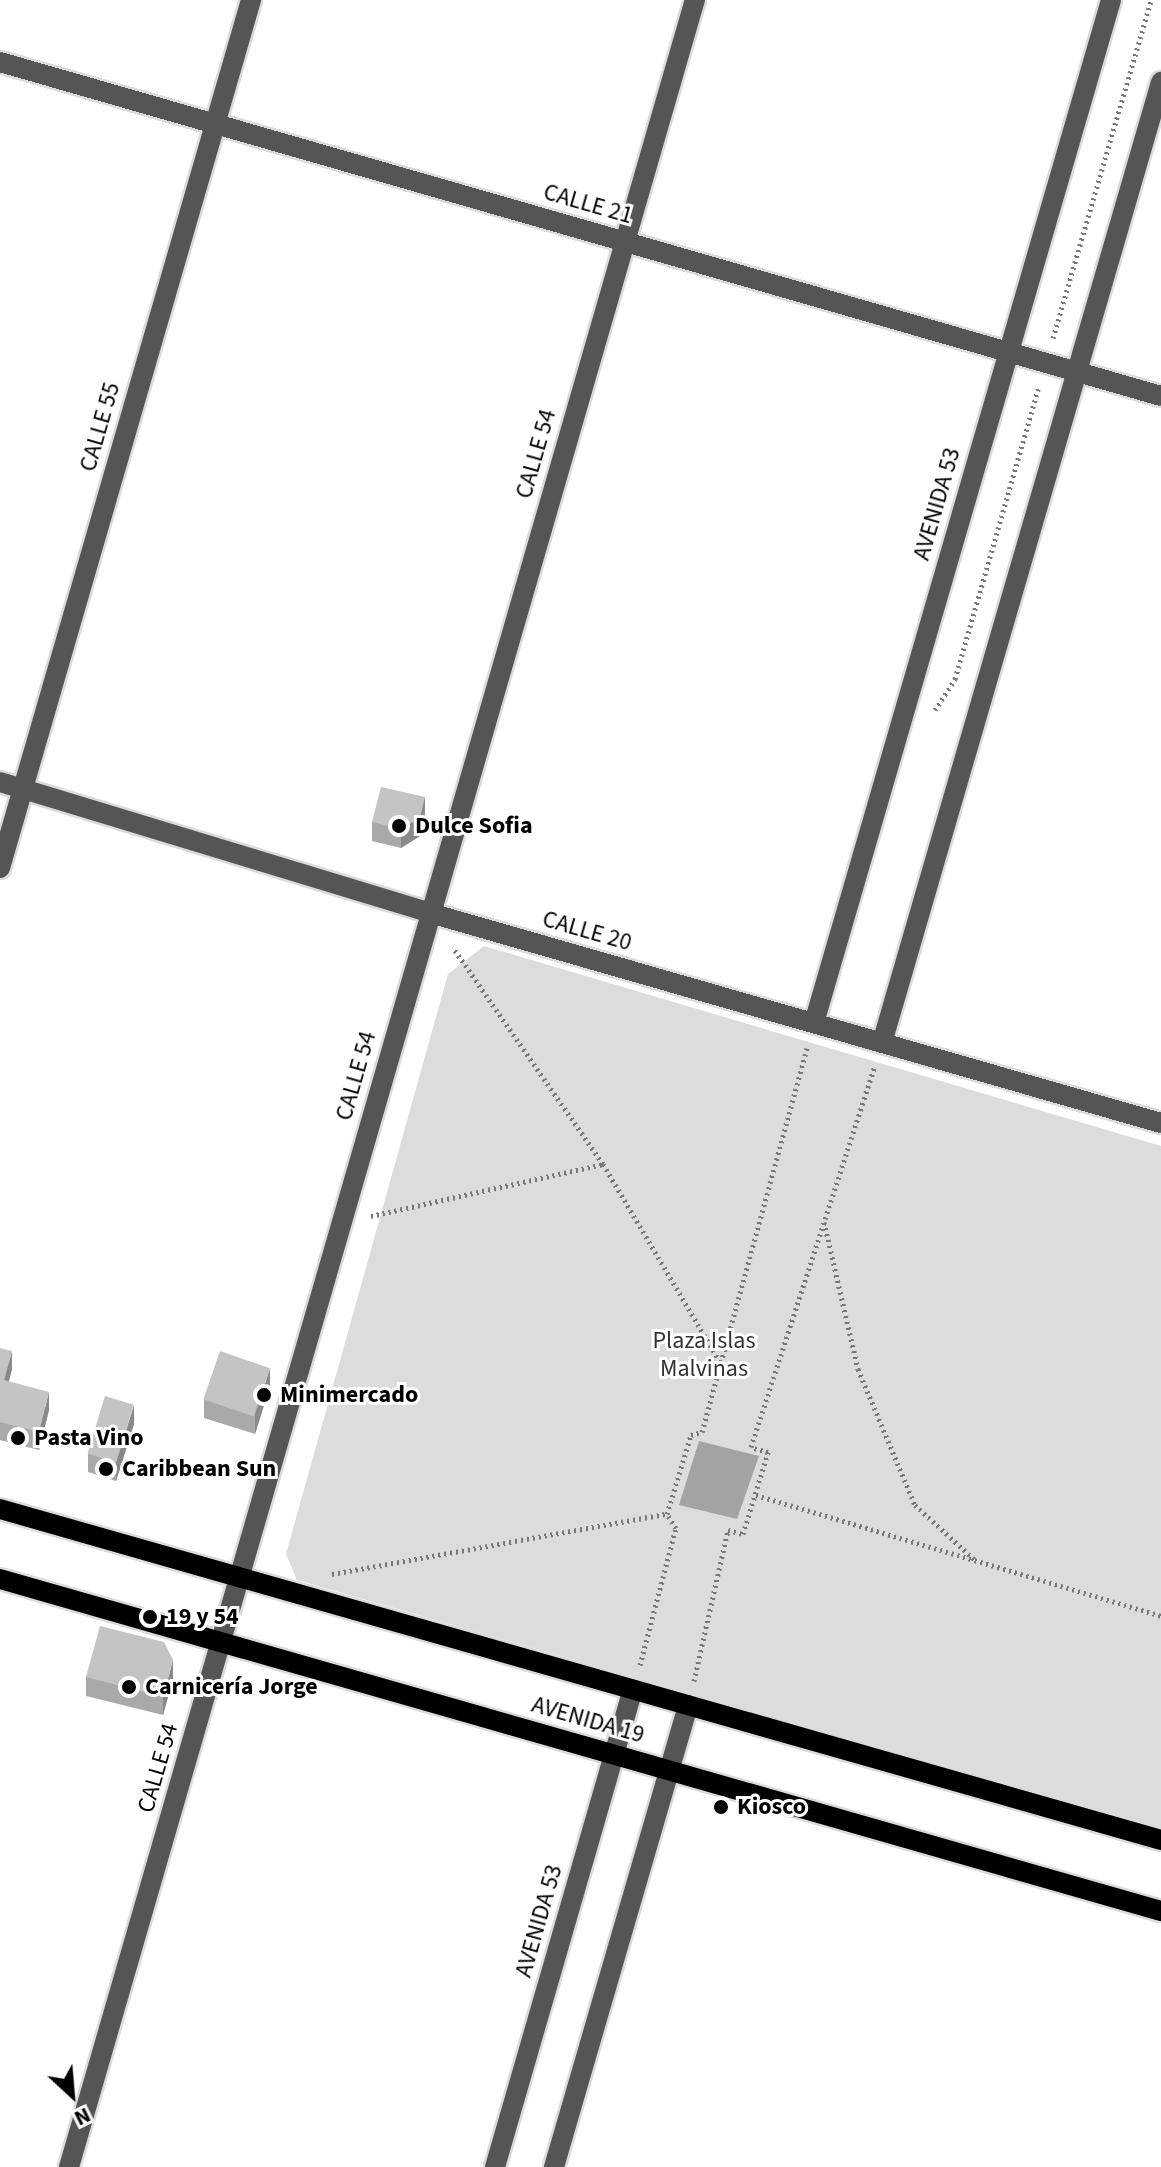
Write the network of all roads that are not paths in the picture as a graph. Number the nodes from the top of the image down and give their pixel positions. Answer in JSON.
{"nodes":[{"id":1,"x":251,"y":0,"type":"edge"},
{"id":2,"x":695,"y":0,"type":"edge"},
{"id":3,"x":1111,"y":0,"type":"edge"},
{"id":4,"x":0,"y":62,"type":"edge"},
{"id":5,"x":1161,"y":82,"type":"edge"},
{"id":6,"x":215,"y":124,"type":"junction"},
{"id":7,"x":625,"y":242,"type":"junction"},
{"id":8,"x":1009,"y":352,"type":"junction"},
{"id":9,"x":1077,"y":372,"type":"junction"},
{"id":10,"x":1161,"y":396,"type":"edge"},
{"id":11,"x":0,"y":782,"type":"edge"},
{"id":12,"x":22,"y":788,"type":"junction"},
{"id":13,"x":0,"y":868,"type":"edge"},
{"id":14,"x":430,"y":913,"type":"junction"},
{"id":15,"x":814,"y":1023,"type":"junction"},
{"id":16,"x":882,"y":1043,"type":"junction"},
{"id":17,"x":1161,"y":1123,"type":"edge"},
{"id":18,"x":0,"y":1509,"type":"edge"},
{"id":19,"x":238,"y":1577,"type":"junction"},
{"id":20,"x":0,"y":1579,"type":"edge"},
{"id":21,"x":221,"y":1642,"type":"junction"},
{"id":22,"x":633,"y":1690,"type":"junction"},
{"id":23,"x":688,"y":1705,"type":"junction"},
{"id":24,"x":614,"y":1755,"type":"junction"},
{"id":25,"x":670,"y":1770,"type":"junction"},
{"id":26,"x":1161,"y":1840,"type":"edge"},
{"id":27,"x":1161,"y":1911,"type":"edge"},
{"id":28,"x":69,"y":2167,"type":"edge"},
{"id":29,"x":495,"y":2167,"type":"edge"},
{"id":30,"x":554,"y":2167,"type":"edge"}],
"edges":[{"from":1,"to":6,"type":"street","name":"CALLE 55"},
{"from":2,"to":7,"type":"street","name":"CALLE 54"},
{"from":3,"to":8,"type":"street","name":"AVENIDA 53"},
{"from":4,"to":6,"type":"street","name":"CALLE 21"},
{"from":5,"to":9,"type":"street"},
{"from":6,"to":7,"type":"street","name":"CALLE 21"},
{"from":6,"to":12,"type":"street","name":"CALLE 55"},
{"from":7,"to":8,"type":"street","name":"CALLE 21"},
{"from":7,"to":14,"type":"street","name":"CALLE 54"},
{"from":8,"to":9,"type":"street","name":"CALLE 21"},
{"from":8,"to":15,"type":"street","name":"AVENIDA 53"},
{"from":9,"to":10,"type":"street","name":"CALLE 21"},
{"from":9,"to":16,"type":"street"},
{"from":11,"to":12,"type":"street","name":"CALLE 20"},
{"from":12,"to":13,"type":"street","name":"CALLE 55"},
{"from":12,"to":14,"type":"street","name":"CALLE 20"},
{"from":14,"to":15,"type":"street","name":"CALLE 20"},
{"from":14,"to":19,"type":"street","name":"CALLE 54"},
{"from":15,"to":16,"type":"street","name":"CALLE 20"},
{"from":16,"to":17,"type":"street","name":"CALLE 20"},
{"from":18,"to":19,"type":"main road","name":"AVENIDA 19"},
{"from":19,"to":21,"type":"street","name":"CALLE 54"},
{"from":19,"to":22,"type":"main road","name":"AVENIDA 19"},
{"from":20,"to":21,"type":"main road","name":"AVENIDA 19"},
{"from":21,"to":24,"type":"main road","name":"AVENIDA 19"},
{"from":21,"to":28,"type":"street","name":"CALLE 54"},
{"from":22,"to":23,"type":"main road","name":"AVENIDA 19"},
{"from":22,"to":24,"type":"street","name":"AVENIDA 53"},
{"from":23,"to":25,"type":"street"},
{"from":23,"to":26,"type":"main road","name":"AVENIDA 19"},
{"from":24,"to":25,"type":"main road","name":"AVENIDA 19"},
{"from":24,"to":29,"type":"street","name":"AVENIDA 53"},
{"from":25,"to":27,"type":"main road","name":"AVENIDA 19"},
{"from":25,"to":30,"type":"street"}]}
